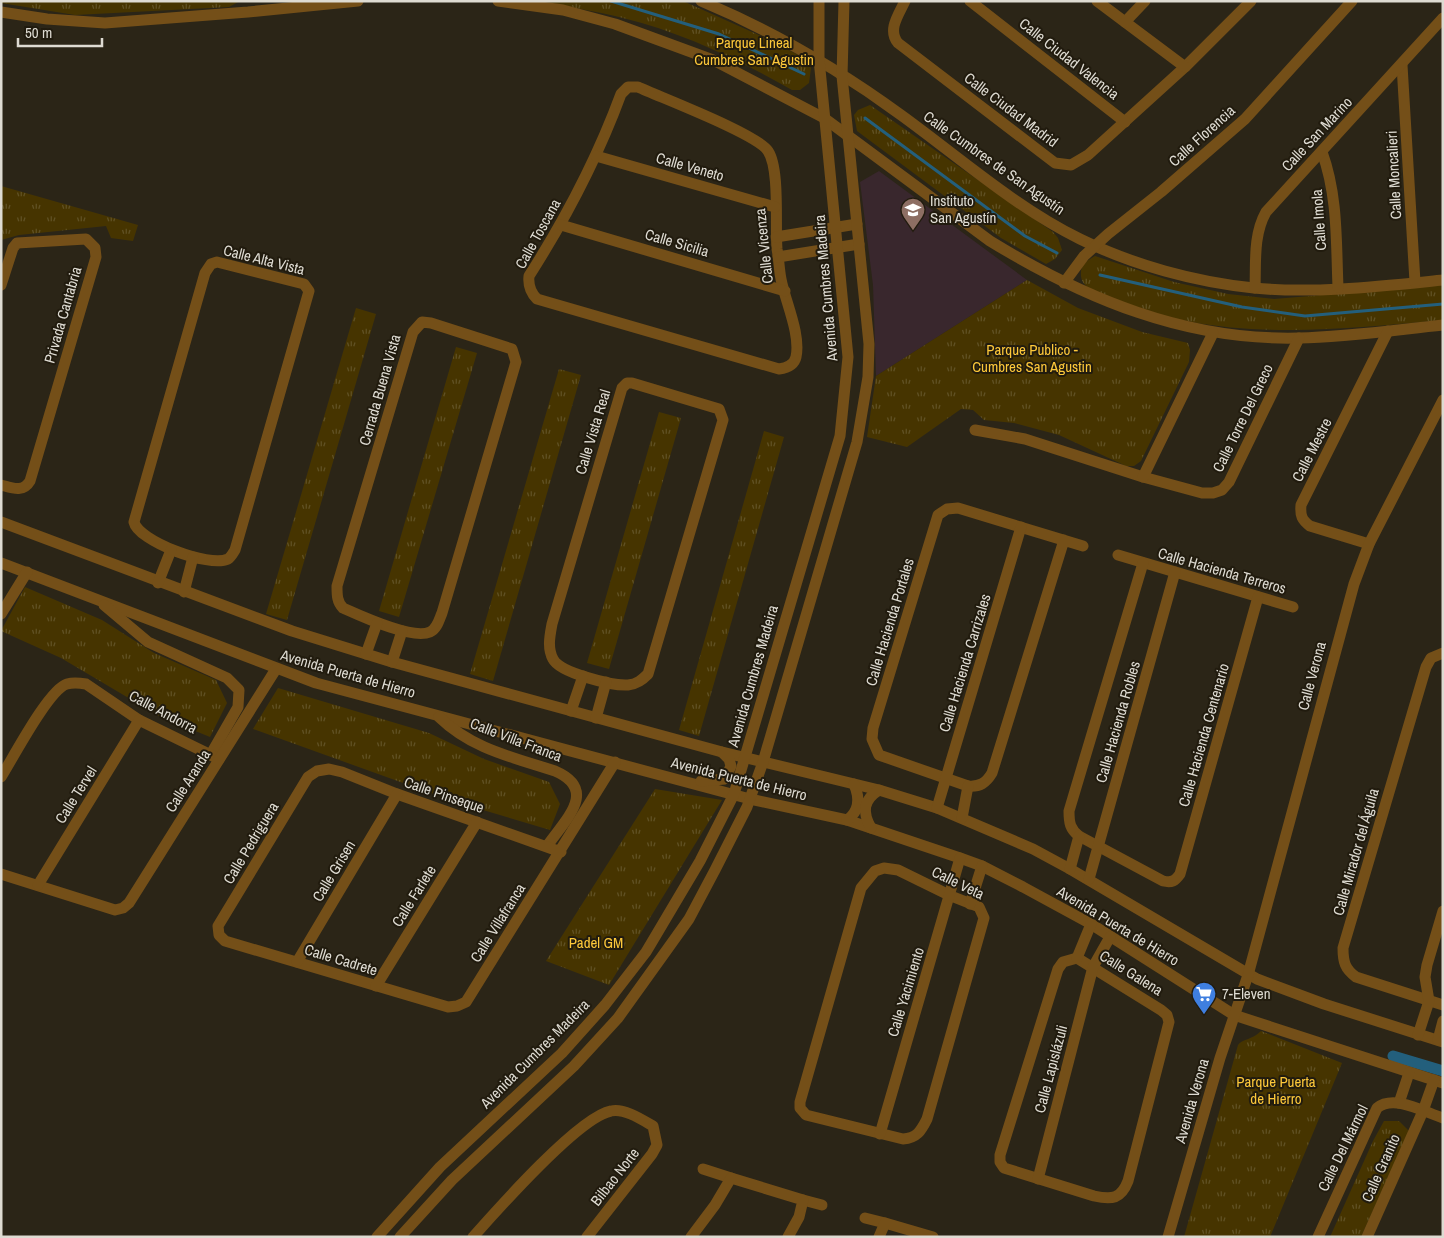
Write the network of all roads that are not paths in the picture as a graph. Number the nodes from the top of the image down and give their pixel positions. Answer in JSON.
{"nodes":[{"id":1,"x":358,"y":1,"type":"edge"},
{"id":2,"x":498,"y":1,"type":"edge"},
{"id":3,"x":701,"y":1,"type":"edge"},
{"id":4,"x":818,"y":1,"type":"edge"},
{"id":5,"x":844,"y":1,"type":"edge"},
{"id":6,"x":905,"y":1,"type":"edge"},
{"id":7,"x":970,"y":1,"type":"edge"},
{"id":8,"x":1097,"y":1,"type":"edge"},
{"id":9,"x":1145,"y":1,"type":"edge"},
{"id":10,"x":1250,"y":1,"type":"edge"},
{"id":11,"x":1352,"y":1,"type":"edge"},
{"id":12,"x":263,"y":6,"type":"edge"},
{"id":13,"x":248,"y":7,"type":"edge"},
{"id":14,"x":1,"y":12,"type":"edge"},
{"id":15,"x":1443,"y":18,"type":"edge"},
{"id":16,"x":1125,"y":22,"type":"junction"},
{"id":17,"x":819,"y":59,"type":"junction"},
{"id":18,"x":1402,"y":66,"type":"junction"},
{"id":19,"x":1185,"y":67,"type":"junction"},
{"id":20,"x":842,"y":76,"type":"junction"},
{"id":21,"x":824,"y":118,"type":"junction"},
{"id":22,"x":1125,"y":122,"type":"junction"},
{"id":23,"x":848,"y":134,"type":"junction"},
{"id":24,"x":759,"y":142,"type":"joint"},
{"id":25,"x":1322,"y":152,"type":"junction"},
{"id":26,"x":596,"y":156,"type":"junction"},
{"id":27,"x":776,"y":207,"type":"junction"},
{"id":28,"x":857,"y":224,"type":"junction"},
{"id":29,"x":560,"y":225,"type":"junction"},
{"id":30,"x":837,"y":227,"type":"junction"},
{"id":31,"x":776,"y":237,"type":"junction"},
{"id":32,"x":859,"y":244,"type":"junction"},
{"id":33,"x":1095,"y":246,"type":"junction"},
{"id":34,"x":839,"y":247,"type":"junction"},
{"id":35,"x":778,"y":257,"type":"junction"},
{"id":36,"x":1443,"y":280,"type":"edge"},
{"id":37,"x":1415,"y":282,"type":"junction"},
{"id":38,"x":1064,"y":283,"type":"junction"},
{"id":39,"x":1,"y":285,"type":"edge"},
{"id":40,"x":1338,"y":287,"type":"junction"},
{"id":41,"x":1255,"y":288,"type":"junction"},
{"id":42,"x":784,"y":291,"type":"junction"},
{"id":43,"x":1443,"y":325,"type":"edge"},
{"id":44,"x":1388,"y":331,"type":"junction"},
{"id":45,"x":1213,"y":333,"type":"junction"},
{"id":46,"x":1299,"y":338,"type":"junction"},
{"id":47,"x":779,"y":369,"type":"joint"},
{"id":48,"x":1443,"y":400,"type":"edge"},
{"id":49,"x":975,"y":430,"type":"dead end"},
{"id":50,"x":1143,"y":477,"type":"junction"},
{"id":51,"x":1,"y":485,"type":"edge"},
{"id":52,"x":1,"y":522,"type":"edge"},
{"id":53,"x":1021,"y":527,"type":"junction"},
{"id":54,"x":1064,"y":540,"type":"junction"},
{"id":55,"x":1369,"y":544,"type":"junction"},
{"id":56,"x":1083,"y":546,"type":"dead end"},
{"id":57,"x":171,"y":550,"type":"junction"},
{"id":58,"x":1118,"y":555,"type":"dead end"},
{"id":59,"x":193,"y":557,"type":"junction"},
{"id":60,"x":1,"y":563,"type":"edge"},
{"id":61,"x":1143,"y":563,"type":"junction"},
{"id":62,"x":27,"y":572,"type":"junction"},
{"id":63,"x":1175,"y":572,"type":"junction"},
{"id":64,"x":158,"y":583,"type":"junction"},
{"id":65,"x":184,"y":592,"type":"junction"},
{"id":66,"x":1258,"y":597,"type":"junction"},
{"id":67,"x":100,"y":601,"type":"junction"},
{"id":68,"x":1293,"y":607,"type":"dead end"},
{"id":69,"x":1,"y":614,"type":"edge"},
{"id":70,"x":377,"y":623,"type":"junction"},
{"id":71,"x":402,"y":631,"type":"junction"},
{"id":72,"x":1443,"y":653,"type":"edge"},
{"id":73,"x":366,"y":654,"type":"junction"},
{"id":74,"x":392,"y":662,"type":"junction"},
{"id":75,"x":276,"y":669,"type":"junction"},
{"id":76,"x":583,"y":676,"type":"junction"},
{"id":77,"x":606,"y":682,"type":"junction"},
{"id":78,"x":571,"y":711,"type":"junction"},
{"id":79,"x":438,"y":716,"type":"junction"},
{"id":80,"x":596,"y":718,"type":"junction"},
{"id":81,"x":139,"y":720,"type":"junction"},
{"id":82,"x":722,"y":752,"type":"junction"},
{"id":83,"x":215,"y":756,"type":"junction"},
{"id":84,"x":745,"y":758,"type":"junction"},
{"id":85,"x":616,"y":762,"type":"junction"},
{"id":86,"x":763,"y":762,"type":"junction"},
{"id":87,"x":317,"y":771,"type":"joint"},
{"id":88,"x":1,"y":777,"type":"edge"},
{"id":89,"x":946,"y":777,"type":"junction"},
{"id":90,"x":684,"y":781,"type":"junction"},
{"id":91,"x":854,"y":784,"type":"junction"},
{"id":92,"x":968,"y":786,"type":"junction"},
{"id":93,"x":879,"y":790,"type":"junction"},
{"id":94,"x":397,"y":794,"type":"junction"},
{"id":95,"x":734,"y":794,"type":"junction"},
{"id":96,"x":750,"y":799,"type":"junction"},
{"id":97,"x":937,"y":808,"type":"junction"},
{"id":98,"x":962,"y":818,"type":"junction"},
{"id":99,"x":847,"y":820,"type":"junction"},
{"id":100,"x":477,"y":822,"type":"junction"},
{"id":101,"x":871,"y":828,"type":"junction"},
{"id":102,"x":1079,"y":836,"type":"junction"},
{"id":103,"x":547,"y":846,"type":"junction"},
{"id":104,"x":1099,"y":847,"type":"junction"},
{"id":105,"x":561,"y":852,"type":"junction"},
{"id":106,"x":960,"y":858,"type":"junction"},
{"id":107,"x":982,"y":866,"type":"junction"},
{"id":108,"x":1070,"y":868,"type":"junction"},
{"id":109,"x":1,"y":874,"type":"edge"},
{"id":110,"x":1090,"y":879,"type":"junction"},
{"id":111,"x":38,"y":885,"type":"junction"},
{"id":112,"x":951,"y":896,"type":"junction"},
{"id":113,"x":970,"y":904,"type":"junction"},
{"id":114,"x":1443,"y":911,"type":"edge"},
{"id":115,"x":1090,"y":924,"type":"junction"},
{"id":116,"x":219,"y":935,"type":"joint"},
{"id":117,"x":1110,"y":937,"type":"junction"},
{"id":118,"x":1077,"y":958,"type":"junction"},
{"id":119,"x":297,"y":962,"type":"junction"},
{"id":120,"x":1093,"y":967,"type":"junction"},
{"id":121,"x":1248,"y":975,"type":"junction"},
{"id":122,"x":376,"y":986,"type":"junction"},
{"id":123,"x":1428,"y":1001,"type":"junction"},
{"id":124,"x":1443,"y":1005,"type":"edge"},
{"id":125,"x":457,"y":1006,"type":"joint"},
{"id":126,"x":1234,"y":1015,"type":"junction"},
{"id":127,"x":1443,"y":1022,"type":"edge"},
{"id":128,"x":1418,"y":1034,"type":"junction"},
{"id":129,"x":1440,"y":1041,"type":"edge"},
{"id":130,"x":1408,"y":1073,"type":"junction"},
{"id":131,"x":1438,"y":1082,"type":"edge"},
{"id":132,"x":1398,"y":1103,"type":"junction"},
{"id":133,"x":1423,"y":1111,"type":"junction"},
{"id":134,"x":1443,"y":1118,"type":"edge"},
{"id":135,"x":880,"y":1134,"type":"junction"},
{"id":136,"x":704,"y":1170,"type":"dead end"},
{"id":137,"x":731,"y":1178,"type":"junction"},
{"id":138,"x":1038,"y":1178,"type":"junction"},
{"id":139,"x":803,"y":1200,"type":"junction"},
{"id":140,"x":822,"y":1205,"type":"dead end"},
{"id":141,"x":865,"y":1218,"type":"dead end"},
{"id":142,"x":886,"y":1223,"type":"junction"},
{"id":143,"x":377,"y":1237,"type":"edge"},
{"id":144,"x":400,"y":1237,"type":"edge"},
{"id":145,"x":474,"y":1237,"type":"edge"},
{"id":146,"x":587,"y":1237,"type":"edge"},
{"id":147,"x":691,"y":1237,"type":"edge"},
{"id":148,"x":788,"y":1237,"type":"edge"},
{"id":149,"x":879,"y":1237,"type":"edge"},
{"id":150,"x":933,"y":1237,"type":"edge"},
{"id":151,"x":1168,"y":1237,"type":"edge"},
{"id":152,"x":1318,"y":1237,"type":"edge"},
{"id":153,"x":1367,"y":1237,"type":"edge"}],
"edges":[{"from":1,"to":12,"type":"street"},
{"from":2,"to":21,"type":"street"},
{"from":3,"to":17,"type":"street","name":"Calle Cumbres de San Agustín"},
{"from":4,"to":17,"type":"street","name":"Avenida Cumbres Madeira"},
{"from":5,"to":20,"type":"street"},
{"from":6,"to":22,"type":"street","name":"Calle Ciudad Madrid"},
{"from":7,"to":22,"type":"street","name":"Calle Ciudad Valencia"},
{"from":8,"to":16,"type":"street"},
{"from":9,"to":16,"type":"street"},
{"from":10,"to":19,"type":"street","name":"Calle Ciudad Madrid"},
{"from":11,"to":33,"type":"street","name":"Calle Florencia"},
{"from":12,"to":13,"type":"street"},
{"from":13,"to":14,"type":"street"},
{"from":15,"to":18,"type":"street","name":"Calle San Marino"},
{"from":16,"to":19,"type":"street"},
{"from":17,"to":20,"type":"street","name":"Calle Cumbres de San Agustín"},
{"from":17,"to":21,"type":"street","name":"Avenida Cumbres Madeira"},
{"from":18,"to":25,"type":"street","name":"Calle San Marino"},
{"from":18,"to":37,"type":"street","name":"Calle Moncalieri"},
{"from":19,"to":22,"type":"street","name":"Calle Ciudad Madrid"},
{"from":20,"to":23,"type":"street"},
{"from":20,"to":33,"type":"street","name":"Calle Cumbres de San Agustín"},
{"from":21,"to":23,"type":"street"},
{"from":21,"to":30,"type":"street","name":"Avenida Cumbres Madeira"},
{"from":23,"to":28,"type":"street"},
{"from":23,"to":38,"type":"street"},
{"from":24,"to":26,"type":"street","name":"Calle Toscana"},
{"from":24,"to":27,"type":"street","name":"Calle Vicenza"},
{"from":25,"to":40,"type":"street","name":"Calle Imola"},
{"from":25,"to":41,"type":"street","name":"Calle San Marino"},
{"from":26,"to":27,"type":"street","name":"Calle Veneto"},
{"from":26,"to":29,"type":"street","name":"Calle Toscana"},
{"from":27,"to":31,"type":"street","name":"Calle Vicenza"},
{"from":28,"to":30,"type":"street"},
{"from":28,"to":32,"type":"street"},
{"from":29,"to":42,"type":"street","name":"Calle Sicilia"},
{"from":29,"to":47,"type":"street","name":"Calle Toscana"},
{"from":30,"to":31,"type":"street"},
{"from":30,"to":34,"type":"street","name":"Avenida Cumbres Madeira"},
{"from":31,"to":35,"type":"street","name":"Calle Vicenza"},
{"from":32,"to":34,"type":"street"},
{"from":32,"to":86,"type":"street"},
{"from":33,"to":38,"type":"street","name":"Calle Florencia"},
{"from":33,"to":41,"type":"street","name":"Calle Cumbres de San Agustín"},
{"from":34,"to":35,"type":"street"},
{"from":34,"to":84,"type":"street","name":"Avenida Cumbres Madeira"},
{"from":35,"to":42,"type":"street","name":"Calle Vicenza"},
{"from":36,"to":37,"type":"street","name":"Calle Cumbres de San Agustín"},
{"from":37,"to":40,"type":"street","name":"Calle Cumbres de San Agustín"},
{"from":38,"to":45,"type":"street"},
{"from":39,"to":51,"type":"street","name":"Privada Cantabria"},
{"from":40,"to":41,"type":"street","name":"Calle Cumbres de San Agustín"},
{"from":42,"to":47,"type":"street","name":"Calle Vicenza"},
{"from":43,"to":44,"type":"street"},
{"from":44,"to":46,"type":"street"},
{"from":44,"to":55,"type":"street","name":"Calle Mestre"},
{"from":45,"to":46,"type":"street"},
{"from":45,"to":50,"type":"street"},
{"from":46,"to":50,"type":"street","name":"Calle Torre Del Greco"},
{"from":48,"to":55,"type":"street","name":"Calle Verona"},
{"from":49,"to":50,"type":"street","name":"Calle Torre Del Greco"},
{"from":52,"to":64,"type":"street","name":"Avenida Puerta de Hierro"},
{"from":53,"to":54,"type":"street"},
{"from":53,"to":89,"type":"street","name":"Calle Hacienda Carrizales"},
{"from":53,"to":89,"type":"street","name":"Calle Hacienda Portales"},
{"from":54,"to":56,"type":"street"},
{"from":54,"to":92,"type":"street"},
{"from":55,"to":121,"type":"street","name":"Calle Verona"},
{"from":57,"to":59,"type":"street","name":"Calle Alta Vista"},
{"from":57,"to":59,"type":"street","name":"Calle Alta Vista"},
{"from":57,"to":64,"type":"street"},
{"from":58,"to":61,"type":"street","name":"Calle Hacienda Terreros"},
{"from":59,"to":65,"type":"street"},
{"from":60,"to":62,"type":"street","name":"Avenida Puerta de Hierro"},
{"from":61,"to":63,"type":"street","name":"Calle Hacienda Terreros"},
{"from":61,"to":102,"type":"street","name":"Calle Hacienda Robles"},
{"from":62,"to":67,"type":"street","name":"Avenida Puerta de Hierro"},
{"from":62,"to":69,"type":"street"},
{"from":63,"to":66,"type":"street","name":"Calle Hacienda Terreros"},
{"from":63,"to":104,"type":"street","name":"Calle Hacienda Robles"},
{"from":64,"to":65,"type":"street","name":"Avenida Puerta de Hierro"},
{"from":65,"to":73,"type":"street","name":"Avenida Puerta de Hierro"},
{"from":66,"to":68,"type":"street","name":"Calle Hacienda Terreros"},
{"from":66,"to":104,"type":"street","name":"Calle Hacienda Centenario"},
{"from":67,"to":75,"type":"street","name":"Avenida Puerta de Hierro"},
{"from":67,"to":83,"type":"street","name":"Calle Aranda"},
{"from":70,"to":71,"type":"street","name":"Cerrada Buena Vista"},
{"from":70,"to":71,"type":"street","name":"Cerrada Buena Vista"},
{"from":70,"to":73,"type":"street"},
{"from":71,"to":74,"type":"street"},
{"from":72,"to":123,"type":"street","name":"Calle Mirador del Águila"},
{"from":73,"to":74,"type":"street","name":"Avenida Puerta de Hierro"},
{"from":74,"to":78,"type":"street","name":"Avenida Puerta de Hierro"},
{"from":75,"to":79,"type":"street","name":"Avenida Puerta de Hierro"},
{"from":75,"to":83,"type":"street","name":"Calle Aranda"},
{"from":76,"to":77,"type":"street","name":"Calle Vista Real"},
{"from":76,"to":77,"type":"street","name":"Calle Vista Real"},
{"from":76,"to":78,"type":"street"},
{"from":77,"to":80,"type":"street"},
{"from":78,"to":80,"type":"street","name":"Avenida Puerta de Hierro"},
{"from":79,"to":85,"type":"street","name":"Avenida Puerta de Hierro"},
{"from":79,"to":103,"type":"street","name":"Calle Villa Franca"},
{"from":80,"to":82,"type":"street","name":"Avenida Puerta de Hierro"},
{"from":81,"to":83,"type":"street","name":"Calle Andorra"},
{"from":81,"to":88,"type":"street","name":"Calle Andorra"},
{"from":81,"to":111,"type":"street","name":"Calle Tervel"},
{"from":82,"to":84,"type":"street","name":"Avenida Puerta de Hierro"},
{"from":82,"to":90,"type":"street"},
{"from":83,"to":111,"type":"street","name":"Calle Aranda"},
{"from":84,"to":86,"type":"street","name":"Avenida Puerta de Hierro"},
{"from":84,"to":95,"type":"street","name":"Avenida Cumbres Madeira"},
{"from":85,"to":90,"type":"street","name":"Avenida Puerta de Hierro"},
{"from":85,"to":105,"type":"street"},
{"from":86,"to":91,"type":"street","name":"Avenida Puerta de Hierro"},
{"from":86,"to":96,"type":"street"},
{"from":87,"to":94,"type":"street","name":"Calle Pinseque"},
{"from":87,"to":116,"type":"street","name":"Calle Pedriguera"},
{"from":89,"to":92,"type":"street"},
{"from":89,"to":97,"type":"street","name":"Calle Hacienda Carrizales"},
{"from":90,"to":95,"type":"street","name":"Avenida Puerta de Hierro"},
{"from":91,"to":93,"type":"street","name":"Avenida Puerta de Hierro"},
{"from":91,"to":99,"type":"street"},
{"from":92,"to":98,"type":"street"},
{"from":93,"to":97,"type":"street","name":"Avenida Puerta de Hierro"},
{"from":93,"to":101,"type":"street"},
{"from":94,"to":100,"type":"street","name":"Calle Pinseque"},
{"from":94,"to":119,"type":"street","name":"Calle Grisen"},
{"from":95,"to":96,"type":"street","name":"Avenida Puerta de Hierro"},
{"from":95,"to":143,"type":"street","name":"Avenida Cumbres Madeira"},
{"from":96,"to":99,"type":"street","name":"Avenida Puerta de Hierro"},
{"from":96,"to":144,"type":"street"},
{"from":97,"to":98,"type":"street","name":"Avenida Puerta de Hierro"},
{"from":98,"to":108,"type":"street","name":"Avenida Puerta de Hierro"},
{"from":99,"to":101,"type":"street","name":"Avenida Puerta de Hierro"},
{"from":100,"to":103,"type":"street","name":"Calle Pinseque"},
{"from":100,"to":122,"type":"street","name":"Calle Farlete"},
{"from":101,"to":106,"type":"street","name":"Avenida Puerta de Hierro"},
{"from":102,"to":104,"type":"street"},
{"from":102,"to":108,"type":"street"},
{"from":103,"to":105,"type":"street","name":"Calle Pinseque"},
{"from":104,"to":110,"type":"street","name":"Calle Hacienda Robles"},
{"from":105,"to":125,"type":"street","name":"Calle Villafranca"},
{"from":106,"to":107,"type":"street","name":"Avenida Puerta de Hierro"},
{"from":106,"to":112,"type":"street","name":"Calle Yacimiento"},
{"from":107,"to":113,"type":"street"},
{"from":107,"to":115,"type":"street","name":"Avenida Puerta de Hierro"},
{"from":108,"to":110,"type":"street","name":"Avenida Puerta de Hierro"},
{"from":109,"to":111,"type":"street"},
{"from":110,"to":121,"type":"street","name":"Avenida Puerta de Hierro"},
{"from":112,"to":113,"type":"street","name":"Calle Veta"},
{"from":112,"to":135,"type":"street","name":"Calle Yacimiento"},
{"from":112,"to":135,"type":"street","name":"Calle Veta"},
{"from":113,"to":135,"type":"street","name":"Calle Veta"},
{"from":114,"to":123,"type":"street"},
{"from":115,"to":117,"type":"street","name":"Avenida Puerta de Hierro"},
{"from":115,"to":118,"type":"street"},
{"from":116,"to":119,"type":"street","name":"Calle Cadrete"},
{"from":117,"to":120,"type":"street","name":"Calle Lapislázuli"},
{"from":117,"to":126,"type":"street","name":"Avenida Puerta de Hierro"},
{"from":118,"to":120,"type":"street","name":"Calle Galena"},
{"from":118,"to":138,"type":"street","name":"Calle Galena"},
{"from":119,"to":122,"type":"street","name":"Calle Cadrete"},
{"from":120,"to":138,"type":"street","name":"Calle Lapislázuli"},
{"from":120,"to":138,"type":"street","name":"Calle Galena"},
{"from":121,"to":126,"type":"street","name":"Avenida Verona"},
{"from":121,"to":128,"type":"street","name":"Avenida Puerta de Hierro"},
{"from":122,"to":125,"type":"street","name":"Calle Cadrete"},
{"from":123,"to":124,"type":"street","name":"Calle Mirador del Águila"},
{"from":123,"to":128,"type":"street"},
{"from":126,"to":130,"type":"street","name":"Avenida Puerta de Hierro"},
{"from":126,"to":151,"type":"street","name":"Avenida Verona"},
{"from":127,"to":129,"type":"street"},
{"from":128,"to":129,"type":"street","name":"Avenida Puerta de Hierro"},
{"from":130,"to":131,"type":"street","name":"Avenida Puerta de Hierro"},
{"from":130,"to":132,"type":"street"},
{"from":131,"to":133,"type":"street","name":"Calle Granito"},
{"from":132,"to":133,"type":"street"},
{"from":132,"to":152,"type":"street","name":"Calle Del Mármol"},
{"from":133,"to":134,"type":"street"},
{"from":133,"to":153,"type":"street","name":"Calle Granito"},
{"from":136,"to":137,"type":"street"},
{"from":137,"to":139,"type":"street"},
{"from":137,"to":147,"type":"street"},
{"from":139,"to":140,"type":"street"},
{"from":139,"to":148,"type":"street"},
{"from":141,"to":142,"type":"street"},
{"from":142,"to":149,"type":"street"},
{"from":142,"to":150,"type":"street"},
{"from":145,"to":146,"type":"street","name":"Bilbao Norte"}]}
